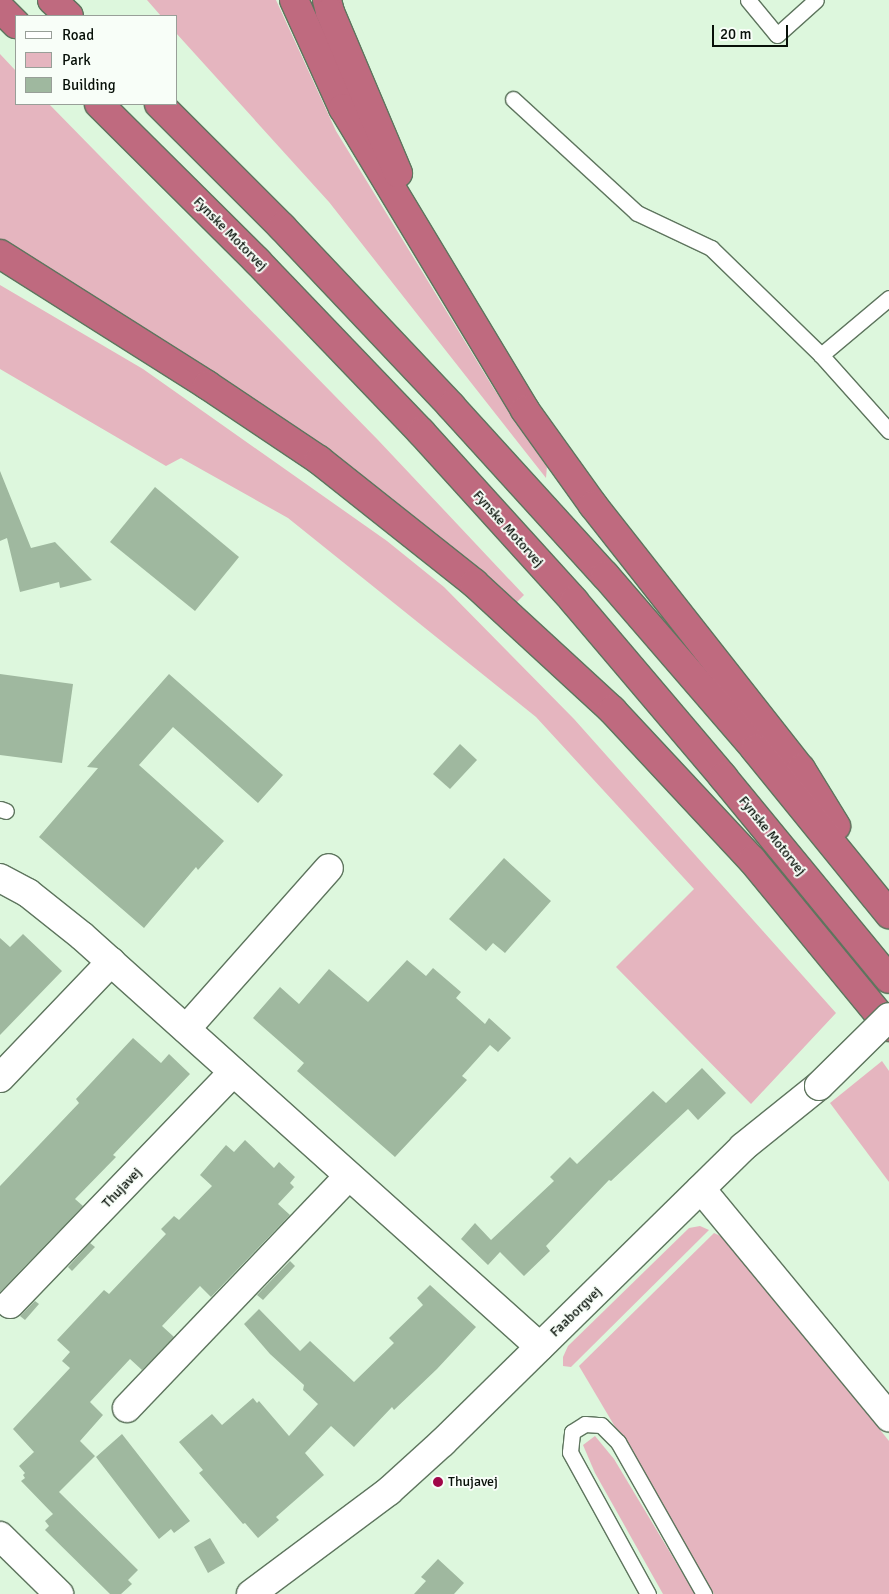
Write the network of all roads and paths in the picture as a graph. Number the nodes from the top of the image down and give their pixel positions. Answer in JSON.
{"nodes":[{"id":1,"x":52,"y":0,"type":"edge"},
{"id":2,"x":294,"y":0,"type":"edge"},
{"id":3,"x":327,"y":0,"type":"edge"},
{"id":4,"x":748,"y":0,"type":"edge"},
{"id":5,"x":816,"y":0,"type":"edge"},
{"id":6,"x":0,"y":8,"type":"edge"},
{"id":7,"x":68,"y":15,"type":"edge"},
{"id":8,"x":15,"y":23,"type":"edge"},
{"id":9,"x":513,"y":99,"type":"dead end"},
{"id":10,"x":100,"y":105,"type":"edge"},
{"id":11,"x":160,"y":105,"type":"edge"},
{"id":12,"x":431,"y":253,"type":"junction"},
{"id":13,"x":0,"y":254,"type":"edge"},
{"id":14,"x":0,"y":270,"type":"edge"},
{"id":15,"x":889,"y":298,"type":"edge"},
{"id":16,"x":821,"y":355,"type":"junction"},
{"id":17,"x":207,"y":385,"type":"junction"},
{"id":18,"x":889,"y":431,"type":"edge"},
{"id":19,"x":329,"y":868,"type":"dead end"},
{"id":20,"x":0,"y":878,"type":"edge"},
{"id":21,"x":889,"y":909,"type":"edge"},
{"id":22,"x":889,"y":914,"type":"edge"},
{"id":23,"x":111,"y":962,"type":"junction"},
{"id":24,"x":889,"y":979,"type":"edge"},
{"id":25,"x":889,"y":1017,"type":"edge"},
{"id":26,"x":889,"y":1027,"type":"edge"},
{"id":27,"x":186,"y":1029,"type":"junction"},
{"id":28,"x":233,"y":1072,"type":"junction"},
{"id":29,"x":0,"y":1078,"type":"edge"},
{"id":30,"x":349,"y":1176,"type":"junction"},
{"id":31,"x":701,"y":1189,"type":"junction"},
{"id":32,"x":10,"y":1304,"type":"dead end"},
{"id":33,"x":540,"y":1347,"type":"junction"},
{"id":34,"x":127,"y":1408,"type":"dead end"},
{"id":35,"x":889,"y":1418,"type":"edge"},
{"id":36,"x":0,"y":1536,"type":"edge"},
{"id":37,"x":59,"y":1594,"type":"edge"},
{"id":38,"x":251,"y":1594,"type":"edge"},
{"id":39,"x":648,"y":1594,"type":"edge"},
{"id":40,"x":704,"y":1594,"type":"edge"}],
"edges":[{"from":1,"to":7,"type":"highway"},
{"from":2,"to":12,"type":"highway"},
{"from":3,"to":12,"type":"highway"},
{"from":4,"to":5,"type":"lane"},
{"from":6,"to":8,"type":"highway"},
{"from":9,"to":16,"type":"lane"},
{"from":10,"to":24,"type":"highway","name":"Fynske Motorvej"},
{"from":11,"to":22,"type":"highway"},
{"from":12,"to":21,"type":"highway"},
{"from":13,"to":17,"type":"highway"},
{"from":14,"to":17,"type":"highway"},
{"from":15,"to":16,"type":"lane"},
{"from":16,"to":18,"type":"lane"},
{"from":17,"to":26,"type":"highway"},
{"from":19,"to":27,"type":"street"},
{"from":20,"to":23,"type":"street"},
{"from":23,"to":27,"type":"street"},
{"from":23,"to":29,"type":"street"},
{"from":25,"to":31,"type":"street","name":"Faaborgvej","bridge":true},
{"from":27,"to":28,"type":"street"},
{"from":28,"to":30,"type":"street"},
{"from":28,"to":32,"type":"street","name":"Thujavej"},
{"from":30,"to":33,"type":"street"},
{"from":30,"to":34,"type":"street"},
{"from":31,"to":33,"type":"street","name":"Faaborgvej"},
{"from":31,"to":35,"type":"street"},
{"from":33,"to":38,"type":"street","name":"Faaborgvej"},
{"from":36,"to":37,"type":"street"},
{"from":39,"to":40,"type":"lane"}]}
